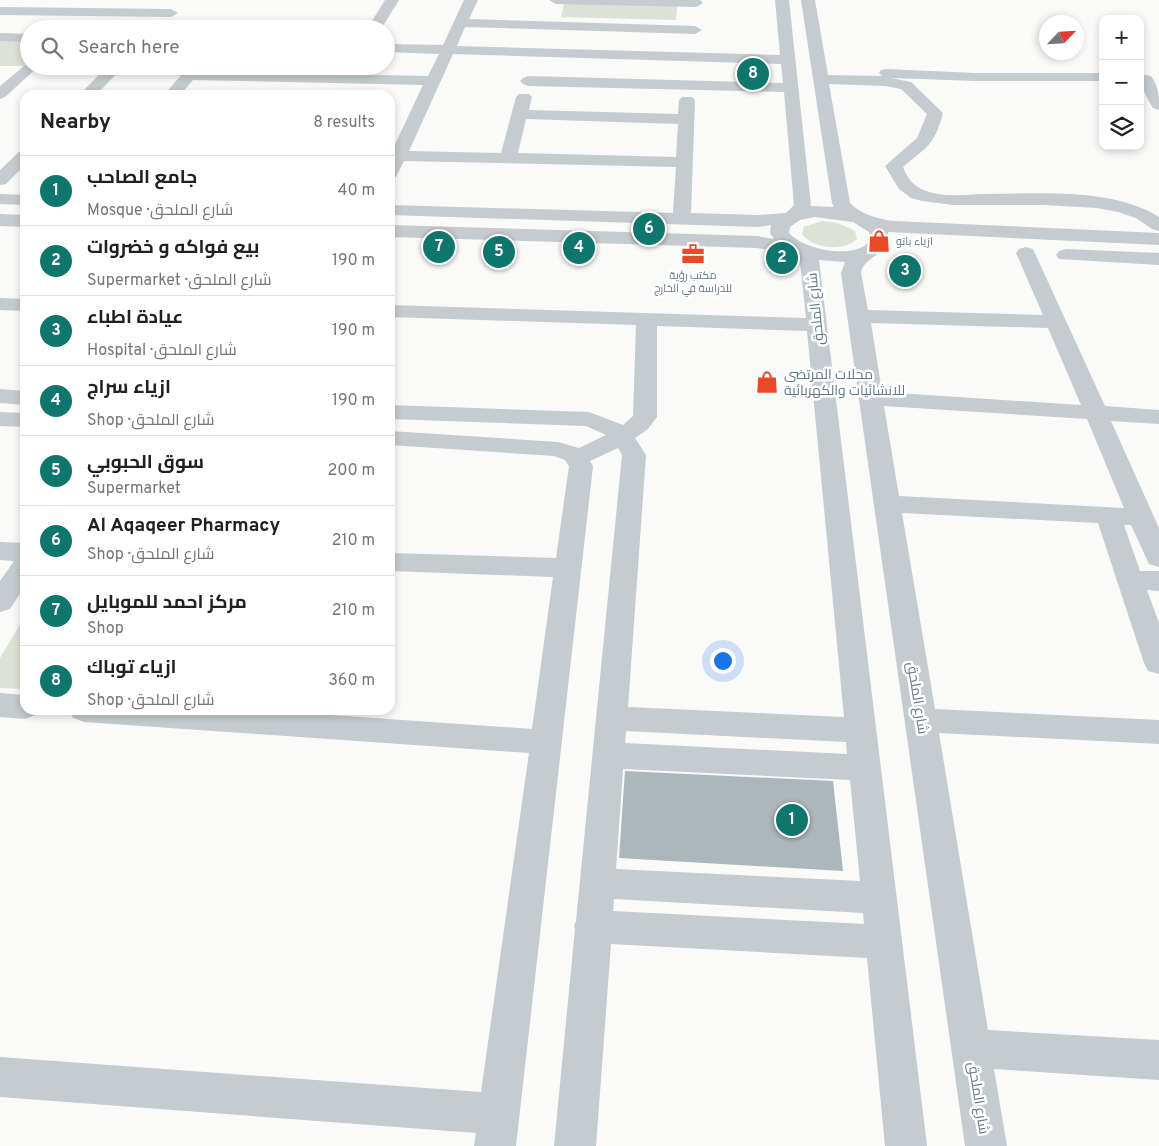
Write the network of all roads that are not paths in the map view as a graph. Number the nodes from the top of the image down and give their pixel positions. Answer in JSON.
{"nodes":[{"id":1,"x":392,"y":0,"type":"edge"},
{"id":2,"x":471,"y":0,"type":"edge"},
{"id":3,"x":552,"y":0,"type":"edge"},
{"id":4,"x":556,"y":0,"type":"edge"},
{"id":5,"x":782,"y":0,"type":"edge"},
{"id":6,"x":808,"y":0,"type":"edge"},
{"id":7,"x":696,"y":2,"type":"edge"},
{"id":8,"x":0,"y":11,"type":"edge"},
{"id":9,"x":164,"y":20,"type":"edge"},
{"id":10,"x":380,"y":20,"type":"edge"},
{"id":11,"x":460,"y":23,"type":"junction"},
{"id":12,"x":546,"y":25,"type":"junction"},
{"id":13,"x":695,"y":30,"type":"junction"},
{"id":14,"x":0,"y":37,"type":"edge"},
{"id":15,"x":20,"y":38,"type":"edge"},
{"id":16,"x":395,"y":48,"type":"edge"},
{"id":17,"x":448,"y":50,"type":"junction"},
{"id":18,"x":535,"y":52,"type":"junction"},
{"id":19,"x":694,"y":56,"type":"junction"},
{"id":20,"x":788,"y":60,"type":"junction"},
{"id":21,"x":20,"y":69,"type":"edge"},
{"id":22,"x":9,"y":70,"type":"dead end"},
{"id":23,"x":22,"y":75,"type":"edge"},
{"id":24,"x":108,"y":75,"type":"edge"},
{"id":25,"x":190,"y":75,"type":"edge"},
{"id":26,"x":270,"y":75,"type":"edge"},
{"id":27,"x":820,"y":75,"type":"junction"},
{"id":28,"x":1099,"y":77,"type":"edge"},
{"id":29,"x":348,"y":79,"type":"junction"},
{"id":30,"x":1144,"y":80,"type":"edge"},
{"id":31,"x":433,"y":81,"type":"junction"},
{"id":32,"x":528,"y":81,"type":"junction"},
{"id":33,"x":687,"y":85,"type":"junction"},
{"id":34,"x":791,"y":88,"type":"junction"},
{"id":35,"x":92,"y":90,"type":"edge"},
{"id":36,"x":176,"y":90,"type":"edge"},
{"id":37,"x":342,"y":90,"type":"edge"},
{"id":38,"x":0,"y":94,"type":"edge"},
{"id":39,"x":1159,"y":104,"type":"edge"},
{"id":40,"x":519,"y":114,"type":"junction"},
{"id":41,"x":686,"y":119,"type":"junction"},
{"id":42,"x":398,"y":156,"type":"junction"},
{"id":43,"x":508,"y":158,"type":"junction"},
{"id":44,"x":20,"y":161,"type":"edge"},
{"id":45,"x":684,"y":162,"type":"junction"},
{"id":46,"x":395,"y":163,"type":"edge"},
{"id":47,"x":0,"y":180,"type":"edge"},
{"id":48,"x":0,"y":199,"type":"edge"},
{"id":49,"x":20,"y":200,"type":"edge"},
{"id":50,"x":395,"y":210,"type":"edge"},
{"id":51,"x":792,"y":217,"type":"junction"},
{"id":52,"x":682,"y":218,"type":"junction"},
{"id":53,"x":861,"y":219,"type":"junction"},
{"id":54,"x":0,"y":220,"type":"edge"},
{"id":55,"x":20,"y":221,"type":"edge"},
{"id":56,"x":1159,"y":225,"type":"edge"},
{"id":57,"x":395,"y":232,"type":"edge"},
{"id":58,"x":1159,"y":239,"type":"edge"},
{"id":59,"x":897,"y":247,"type":"dead end"},
{"id":60,"x":798,"y":250,"type":"junction"},
{"id":61,"x":868,"y":252,"type":"junction"},
{"id":62,"x":1159,"y":259,"type":"edge"},
{"id":63,"x":0,"y":304,"type":"edge"},
{"id":64,"x":20,"y":305,"type":"edge"},
{"id":65,"x":395,"y":311,"type":"edge"},
{"id":66,"x":859,"y":316,"type":"junction"},
{"id":67,"x":646,"y":319,"type":"junction"},
{"id":68,"x":1056,"y":322,"type":"junction"},
{"id":69,"x":816,"y":324,"type":"junction"},
{"id":70,"x":0,"y":396,"type":"edge"},
{"id":71,"x":20,"y":398,"type":"edge"},
{"id":72,"x":872,"y":398,"type":"junction"},
{"id":73,"x":395,"y":412,"type":"edge"},
{"id":74,"x":1095,"y":412,"type":"junction"},
{"id":75,"x":1159,"y":417,"type":"edge"},
{"id":76,"x":0,"y":419,"type":"edge"},
{"id":77,"x":20,"y":420,"type":"edge"},
{"id":78,"x":622,"y":435,"type":"junction"},
{"id":79,"x":395,"y":438,"type":"edge"},
{"id":80,"x":578,"y":458,"type":"junction"},
{"id":81,"x":888,"y":504,"type":"junction"},
{"id":82,"x":1108,"y":515,"type":"junction"},
{"id":83,"x":1141,"y":516,"type":"junction"},
{"id":84,"x":0,"y":551,"type":"edge"},
{"id":85,"x":20,"y":552,"type":"edge"},
{"id":86,"x":1159,"y":558,"type":"edge"},
{"id":87,"x":395,"y":562,"type":"edge"},
{"id":88,"x":569,"y":568,"type":"junction"},
{"id":89,"x":20,"y":572,"type":"edge"},
{"id":90,"x":1129,"y":580,"type":"junction"},
{"id":91,"x":1159,"y":581,"type":"edge"},
{"id":92,"x":0,"y":602,"type":"edge"},
{"id":93,"x":1159,"y":664,"type":"edge"},
{"id":94,"x":0,"y":706,"type":"edge"},
{"id":95,"x":20,"y":707,"type":"edge"},
{"id":96,"x":191,"y":715,"type":"edge"},
{"id":97,"x":612,"y":718,"type":"junction"},
{"id":98,"x":921,"y":720,"type":"junction"},
{"id":99,"x":861,"y":730,"type":"junction"},
{"id":100,"x":1159,"y":732,"type":"edge"},
{"id":101,"x":546,"y":742,"type":"junction"},
{"id":102,"x":608,"y":755,"type":"junction"},
{"id":103,"x":865,"y":768,"type":"junction"},
{"id":104,"x":596,"y":883,"type":"junction"},
{"id":105,"x":879,"y":898,"type":"junction"},
{"id":106,"x":592,"y":926,"type":"junction"},
{"id":107,"x":884,"y":942,"type":"junction"},
{"id":108,"x":971,"y":1048,"type":"junction"},
{"id":109,"x":1159,"y":1060,"type":"edge"},
{"id":110,"x":0,"y":1077,"type":"edge"},
{"id":111,"x":497,"y":1130,"type":"edge"},
{"id":112,"x":575,"y":1146,"type":"edge"},
{"id":113,"x":906,"y":1146,"type":"edge"},
{"id":114,"x":986,"y":1146,"type":"edge"}],
"edges":[{"from":1,"to":10,"type":"street"},
{"from":2,"to":11,"type":"street"},
{"from":3,"to":12,"type":"street"},
{"from":4,"to":7,"type":"street"},
{"from":5,"to":20,"type":"street"},
{"from":6,"to":27,"type":"street"},
{"from":7,"to":13,"type":"street"},
{"from":8,"to":9,"type":"street"},
{"from":11,"to":12,"type":"street"},
{"from":11,"to":17,"type":"street"},
{"from":12,"to":13,"type":"street"},
{"from":13,"to":19,"type":"street"},
{"from":14,"to":15,"type":"street"},
{"from":16,"to":17,"type":"street"},
{"from":17,"to":18,"type":"street"},
{"from":17,"to":31,"type":"street"},
{"from":18,"to":19,"type":"street"},
{"from":18,"to":32,"type":"street"},
{"from":19,"to":20,"type":"street"},
{"from":20,"to":34,"type":"street"},
{"from":21,"to":22,"type":"street"},
{"from":23,"to":38,"type":"street"},
{"from":24,"to":35,"type":"street"},
{"from":25,"to":36,"type":"street"},
{"from":26,"to":29,"type":"street"},
{"from":27,"to":28,"type":"street"},
{"from":27,"to":53,"type":"street"},
{"from":27,"to":56,"type":"street"},
{"from":29,"to":31,"type":"street"},
{"from":29,"to":37,"type":"street"},
{"from":30,"to":39,"type":"street"},
{"from":31,"to":42,"type":"street"},
{"from":32,"to":33,"type":"street"},
{"from":32,"to":40,"type":"street"},
{"from":33,"to":34,"type":"street"},
{"from":33,"to":41,"type":"street"},
{"from":34,"to":51,"type":"street"},
{"from":40,"to":41,"type":"street"},
{"from":40,"to":43,"type":"street"},
{"from":41,"to":45,"type":"street"},
{"from":42,"to":43,"type":"street"},
{"from":42,"to":46,"type":"street"},
{"from":43,"to":45,"type":"street"},
{"from":44,"to":47,"type":"street"},
{"from":45,"to":52,"type":"street"},
{"from":48,"to":49,"type":"street"},
{"from":50,"to":52,"type":"street"},
{"from":51,"to":52,"type":"street"},
{"from":51,"to":53,"type":"street"},
{"from":51,"to":60,"type":"street","name":"شارع الملحق"},
{"from":53,"to":58,"type":"street"},
{"from":53,"to":61,"type":"street","name":"شارع الملحق"},
{"from":54,"to":55,"type":"street"},
{"from":57,"to":60,"type":"street"},
{"from":59,"to":61,"type":"street"},
{"from":60,"to":61,"type":"street"},
{"from":60,"to":69,"type":"street","name":"شارع الملحق"},
{"from":61,"to":66,"type":"street","name":"شارع الملحق"},
{"from":62,"to":68,"type":"street"},
{"from":63,"to":64,"type":"street"},
{"from":65,"to":67,"type":"street"},
{"from":66,"to":68,"type":"street"},
{"from":66,"to":72,"type":"street","name":"شارع الملحق"},
{"from":67,"to":69,"type":"street"},
{"from":67,"to":78,"type":"street"},
{"from":68,"to":74,"type":"street"},
{"from":69,"to":99,"type":"street","name":"شارع الملحق"},
{"from":70,"to":71,"type":"street"},
{"from":72,"to":74,"type":"street"},
{"from":72,"to":81,"type":"street","name":"شارع الملحق"},
{"from":73,"to":78,"type":"street"},
{"from":74,"to":75,"type":"street"},
{"from":74,"to":83,"type":"street"},
{"from":76,"to":77,"type":"street"},
{"from":78,"to":80,"type":"street"},
{"from":78,"to":97,"type":"street"},
{"from":79,"to":80,"type":"street"},
{"from":80,"to":88,"type":"street"},
{"from":81,"to":82,"type":"street"},
{"from":81,"to":98,"type":"street","name":"شارع الملحق"},
{"from":82,"to":83,"type":"street"},
{"from":82,"to":90,"type":"street"},
{"from":83,"to":86,"type":"street"},
{"from":84,"to":85,"type":"street"},
{"from":87,"to":88,"type":"street"},
{"from":88,"to":101,"type":"street"},
{"from":89,"to":92,"type":"street"},
{"from":90,"to":91,"type":"street"},
{"from":90,"to":93,"type":"street"},
{"from":94,"to":95,"type":"street"},
{"from":96,"to":101,"type":"street"},
{"from":97,"to":99,"type":"street"},
{"from":97,"to":102,"type":"street"},
{"from":98,"to":100,"type":"street"},
{"from":98,"to":108,"type":"street","name":"شارع الملحق"},
{"from":99,"to":103,"type":"street","name":"شارع الملحق"},
{"from":101,"to":111,"type":"street"},
{"from":102,"to":103,"type":"street"},
{"from":102,"to":104,"type":"street"},
{"from":103,"to":105,"type":"street","name":"شارع الملحق"},
{"from":104,"to":105,"type":"street"},
{"from":104,"to":106,"type":"street"},
{"from":105,"to":107,"type":"street","name":"شارع الملحق"},
{"from":106,"to":107,"type":"street"},
{"from":106,"to":112,"type":"street"},
{"from":107,"to":113,"type":"street","name":"شارع الملحق"},
{"from":108,"to":109,"type":"street"},
{"from":108,"to":114,"type":"street","name":"شارع الملحق"},
{"from":110,"to":111,"type":"street"}]}
